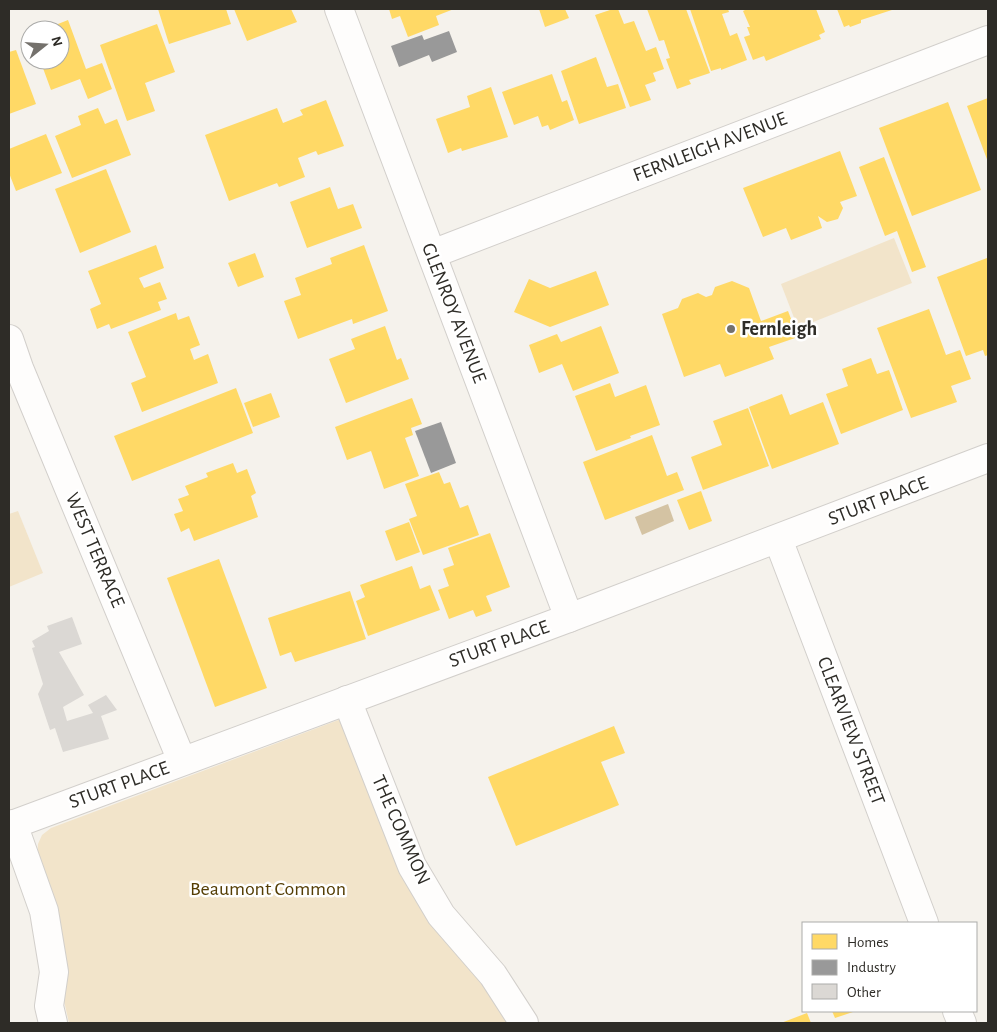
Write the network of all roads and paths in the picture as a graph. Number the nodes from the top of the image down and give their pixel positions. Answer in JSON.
{"nodes":[{"id":1,"x":339,"y":9,"type":"edge"},
{"id":2,"x":988,"y":40,"type":"edge"},
{"id":3,"x":432,"y":254,"type":"junction"},
{"id":4,"x":9,"y":339,"type":"edge"},
{"id":5,"x":988,"y":458,"type":"edge"},
{"id":6,"x":778,"y":539,"type":"junction"},
{"id":7,"x":569,"y":618,"type":"junction"},
{"id":8,"x":347,"y":700,"type":"junction"},
{"id":9,"x":182,"y":761,"type":"junction"},
{"id":10,"x":11,"y":825,"type":"edge"},
{"id":11,"x":924,"y":922,"type":"edge"},
{"id":12,"x":53,"y":1023,"type":"edge"},
{"id":13,"x":524,"y":1023,"type":"edge"}],
"edges":[{"from":1,"to":3,"type":"street","name":"GLENROY AVENUE"},
{"from":2,"to":3,"type":"street","name":"FERNLEIGH AVENUE"},
{"from":3,"to":7,"type":"street","name":"GLENROY AVENUE"},
{"from":4,"to":9,"type":"street","name":"WEST TERRACE"},
{"from":5,"to":6,"type":"street","name":"STURT PLACE"},
{"from":6,"to":7,"type":"street","name":"STURT PLACE"},
{"from":6,"to":11,"type":"street","name":"CLEARVIEW STREET"},
{"from":7,"to":8,"type":"street","name":"STURT PLACE"},
{"from":8,"to":9,"type":"street","name":"STURT PLACE"},
{"from":8,"to":13,"type":"street","name":"THE COMMON"},
{"from":9,"to":10,"type":"street","name":"STURT PLACE"},
{"from":10,"to":12,"type":"street"}]}
